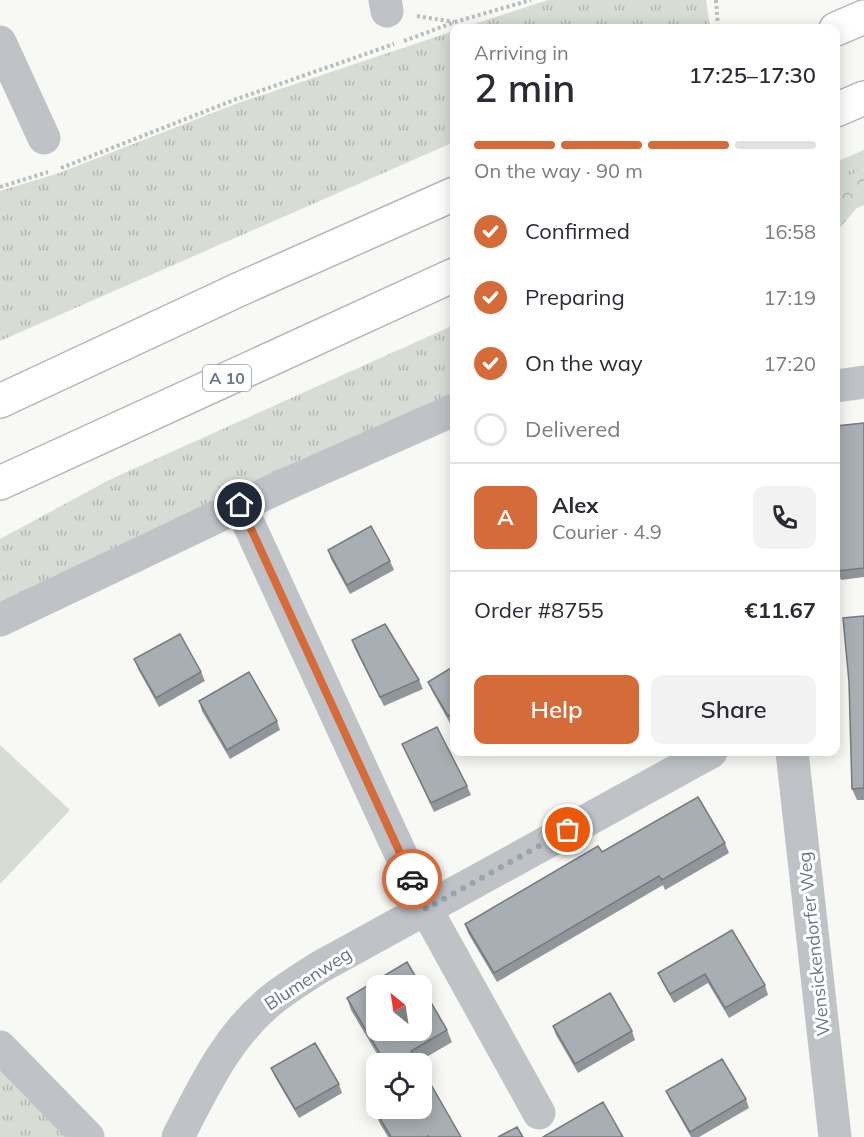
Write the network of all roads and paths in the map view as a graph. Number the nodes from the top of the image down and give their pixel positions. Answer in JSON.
{"nodes":[{"id":1,"x":531,"y":0,"type":"edge"},
{"id":2,"x":716,"y":0,"type":"edge"},
{"id":3,"x":864,"y":17,"type":"edge"},
{"id":4,"x":718,"y":24,"type":"edge"},
{"id":5,"x":840,"y":27,"type":"edge"},
{"id":6,"x":0,"y":42,"type":"edge"},
{"id":7,"x":864,"y":98,"type":"edge"},
{"id":8,"x":840,"y":108,"type":"edge"},
{"id":9,"x":44,"y":138,"type":"dead end"},
{"id":10,"x":0,"y":187,"type":"edge"},
{"id":11,"x":450,"y":196,"type":"edge"},
{"id":12,"x":450,"y":277,"type":"edge"},
{"id":13,"x":864,"y":382,"type":"edge"},
{"id":14,"x":840,"y":385,"type":"edge"},
{"id":15,"x":0,"y":401,"type":"edge"},
{"id":16,"x":450,"y":412,"type":"edge"},
{"id":17,"x":0,"y":483,"type":"edge"},
{"id":18,"x":240,"y":505,"type":"junction"},
{"id":19,"x":0,"y":620,"type":"edge"},
{"id":20,"x":704,"y":756,"type":"edge"},
{"id":21,"x":792,"y":756,"type":"edge"},
{"id":22,"x":426,"y":909,"type":"junction"},
{"id":23,"x":0,"y":1047,"type":"edge"},
{"id":24,"x":539,"y":1113,"type":"dead end"},
{"id":25,"x":88,"y":1137,"type":"edge"},
{"id":26,"x":178,"y":1137,"type":"edge"},
{"id":27,"x":835,"y":1137,"type":"edge"}],
"edges":[{"from":1,"to":10,"type":"path"},
{"from":2,"to":4,"type":"path"},
{"from":3,"to":5,"type":"highway"},
{"from":6,"to":9,"type":"street"},
{"from":7,"to":8,"type":"highway"},
{"from":11,"to":15,"type":"highway"},
{"from":12,"to":17,"type":"highway","number":"A 10"},
{"from":13,"to":14,"type":"street"},
{"from":16,"to":18,"type":"street"},
{"from":18,"to":19,"type":"street"},
{"from":18,"to":22,"type":"street"},
{"from":20,"to":22,"type":"street","name":"Blumenweg"},
{"from":21,"to":27,"type":"street","name":"Wensickendorfer Weg"},
{"from":22,"to":24,"type":"street"},
{"from":22,"to":26,"type":"street","name":"Blumenweg"},
{"from":23,"to":25,"type":"street"}]}
